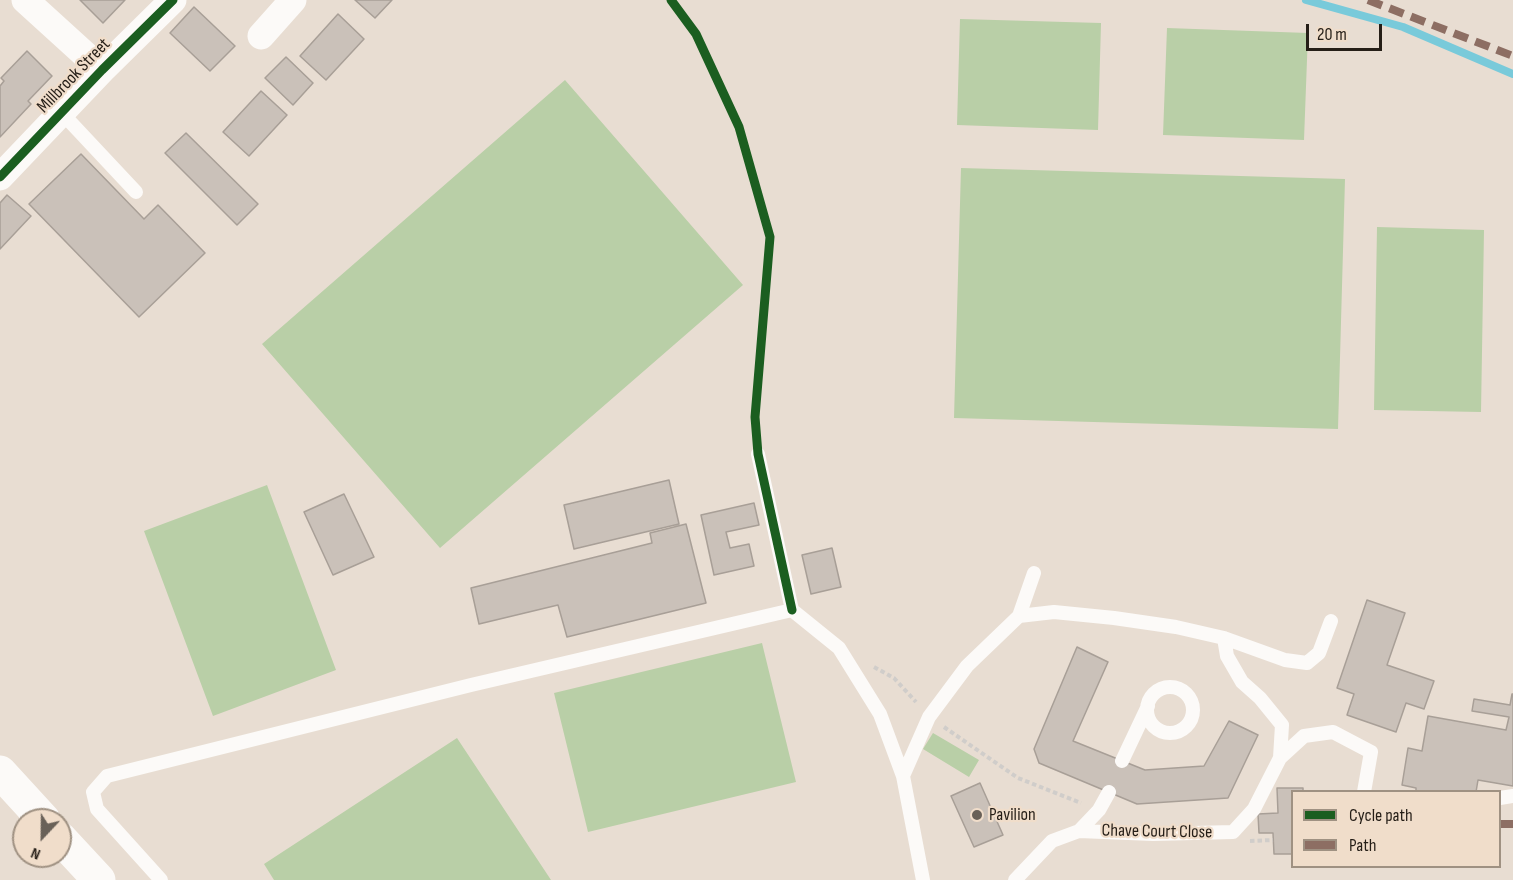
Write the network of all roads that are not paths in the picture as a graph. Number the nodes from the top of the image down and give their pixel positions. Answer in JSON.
{"nodes":[{"id":1,"x":25,"y":0,"type":"edge"},
{"id":2,"x":173,"y":0,"type":"edge"},
{"id":3,"x":293,"y":0,"type":"edge"},
{"id":4,"x":261,"y":36,"type":"dead end"},
{"id":5,"x":102,"y":70,"type":"junction"},
{"id":6,"x":61,"y":112,"type":"junction"},
{"id":7,"x":0,"y":177,"type":"edge"},
{"id":8,"x":136,"y":192,"type":"dead end"},
{"id":9,"x":758,"y":454,"type":"dead end"},
{"id":10,"x":1034,"y":573,"type":"dead end"},
{"id":11,"x":792,"y":610,"type":"junction"},
{"id":12,"x":1019,"y":616,"type":"junction"},
{"id":13,"x":1331,"y":621,"type":"dead end"},
{"id":14,"x":1224,"y":639,"type":"junction"},
{"id":15,"x":1148,"y":706,"type":"dead end"},
{"id":16,"x":1280,"y":758,"type":"junction"},
{"id":17,"x":1122,"y":761,"type":"dead end"},
{"id":18,"x":0,"y":772,"type":"edge"},
{"id":19,"x":903,"y":776,"type":"junction"},
{"id":20,"x":1364,"y":790,"type":"edge"},
{"id":21,"x":1109,"y":792,"type":"dead end"},
{"id":22,"x":33,"y":808,"type":"edge"},
{"id":23,"x":1079,"y":831,"type":"junction"},
{"id":24,"x":72,"y":851,"type":"edge"},
{"id":25,"x":99,"y":880,"type":"edge"},
{"id":26,"x":161,"y":880,"type":"edge"},
{"id":27,"x":922,"y":880,"type":"edge"},
{"id":28,"x":1015,"y":880,"type":"edge"}],
"edges":[{"from":1,"to":5,"type":"street"},
{"from":2,"to":5,"type":"street","name":"Millbrook Street"},
{"from":3,"to":4,"type":"street"},
{"from":5,"to":6,"type":"street","name":"Millbrook Street"},
{"from":6,"to":7,"type":"street","name":"Millbrook Street"},
{"from":6,"to":8,"type":"lane"},
{"from":9,"to":11,"type":"lane"},
{"from":10,"to":12,"type":"lane"},
{"from":11,"to":19,"type":"lane"},
{"from":11,"to":26,"type":"lane"},
{"from":12,"to":14,"type":"lane"},
{"from":12,"to":19,"type":"lane"},
{"from":13,"to":14,"type":"lane"},
{"from":14,"to":16,"type":"lane","name":"Chave Court Close"},
{"from":15,"to":17,"type":"lane"},
{"from":16,"to":20,"type":"lane"},
{"from":16,"to":23,"type":"lane","name":"Chave Court Close"},
{"from":18,"to":22,"type":"highway"},
{"from":19,"to":27,"type":"lane"},
{"from":21,"to":23,"type":"lane"},
{"from":23,"to":28,"type":"lane","name":"Chave Court Close"},
{"from":24,"to":25,"type":"highway"}]}
